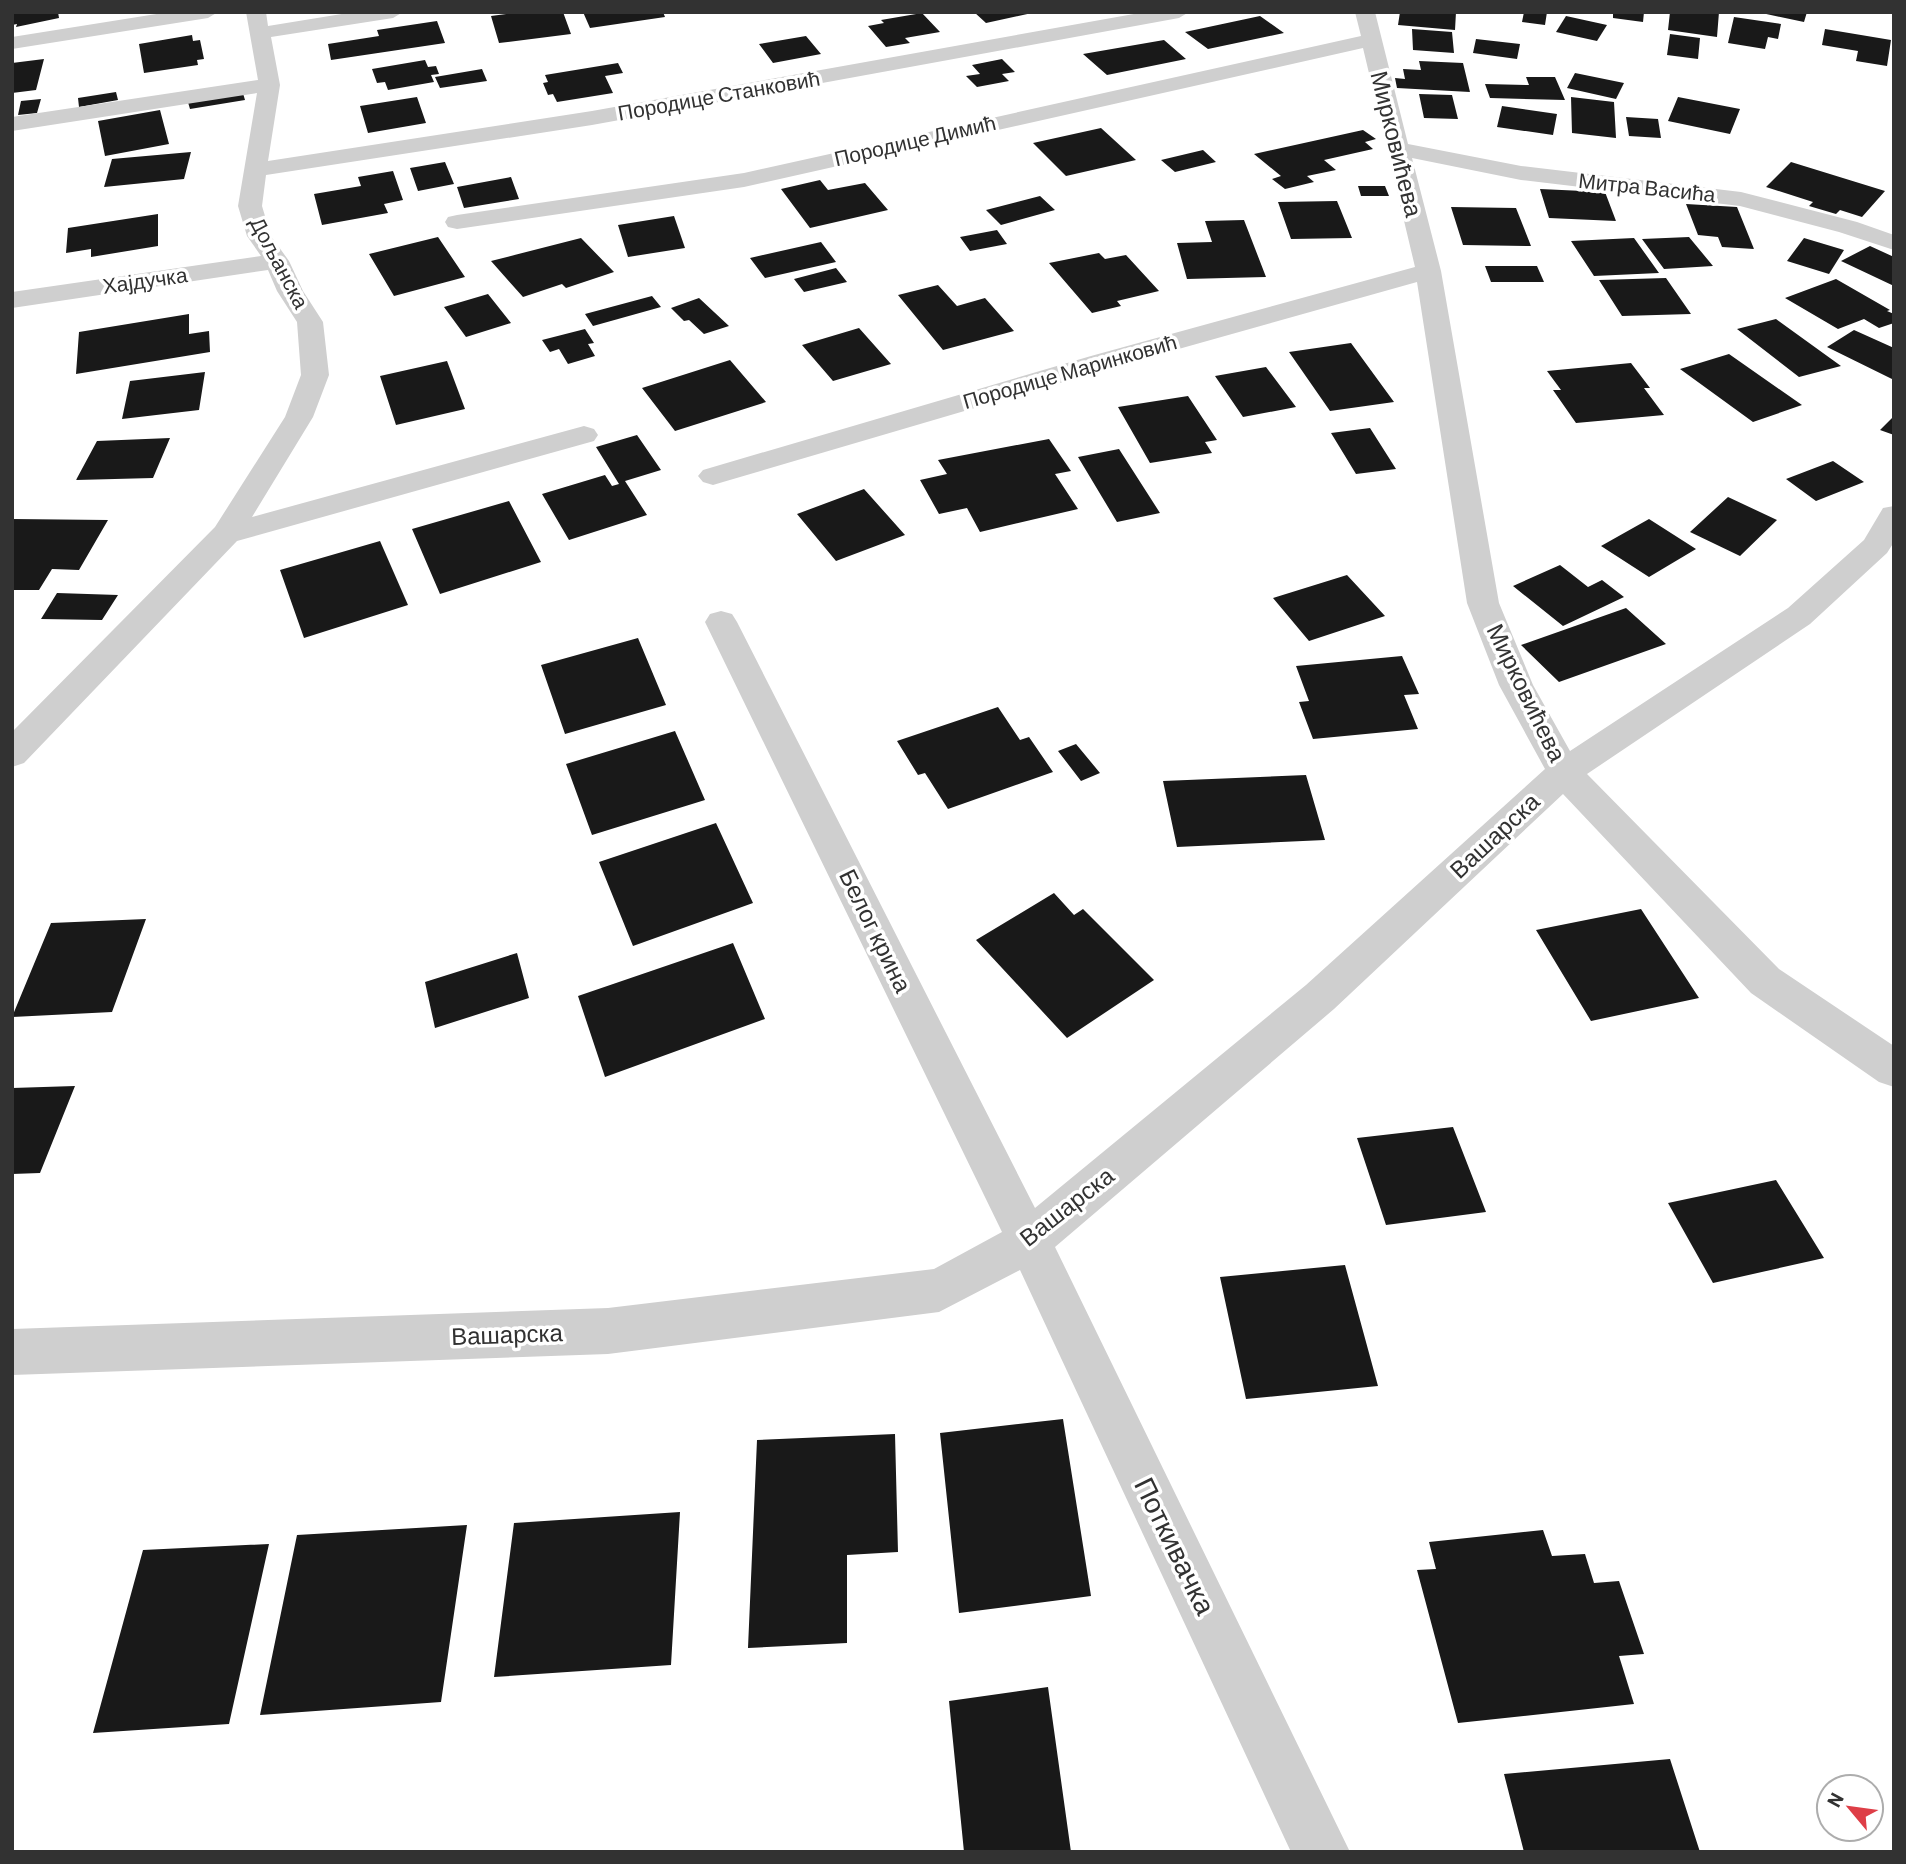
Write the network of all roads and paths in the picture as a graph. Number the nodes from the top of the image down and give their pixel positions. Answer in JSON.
{"nodes":[{"id":1,"x":208,"y":12,"type":"edge"},
{"id":2,"x":393,"y":12,"type":"edge"},
{"id":3,"x":1180,"y":12,"type":"edge"},
{"id":4,"x":258,"y":23,"type":"edge"},
{"id":5,"x":1367,"y":26,"type":"edge"},
{"id":6,"x":12,"y":43,"type":"edge"},
{"id":7,"x":269,"y":85,"type":"junction"},
{"id":8,"x":12,"y":124,"type":"edge"},
{"id":9,"x":1396,"y":148,"type":"junction"},
{"id":10,"x":256,"y":170,"type":"junction"},
{"id":11,"x":457,"y":222,"type":"dead end"},
{"id":12,"x":1894,"y":243,"type":"edge"},
{"id":13,"x":277,"y":261,"type":"junction"},
{"id":14,"x":1428,"y":271,"type":"junction"},
{"id":15,"x":12,"y":300,"type":"edge"},
{"id":16,"x":584,"y":435,"type":"dead end"},
{"id":17,"x":713,"y":476,"type":"dead end"},
{"id":18,"x":1894,"y":515,"type":"edge"},
{"id":19,"x":226,"y":534,"type":"junction"},
{"id":20,"x":721,"y":622,"type":"dead end"},
{"id":21,"x":12,"y":754,"type":"edge"},
{"id":22,"x":1564,"y":772,"type":"junction"},
{"id":23,"x":1894,"y":1069,"type":"edge"},
{"id":24,"x":1029,"y":1241,"type":"junction"},
{"id":25,"x":12,"y":1352,"type":"edge"},
{"id":26,"x":1321,"y":1852,"type":"edge"}],
"edges":[{"from":1,"to":6,"type":"street"},
{"from":2,"to":4,"type":"street"},
{"from":3,"to":10,"type":"street","name":"Породице Станковић"},
{"from":4,"to":7,"type":"street","name":"Дољанска"},
{"from":5,"to":9,"type":"street","name":"Мирковићева"},
{"from":5,"to":11,"type":"street","name":"Породице Димић"},
{"from":7,"to":8,"type":"street"},
{"from":7,"to":10,"type":"street","name":"Дољанска"},
{"from":9,"to":12,"type":"street","name":"Митра Васића"},
{"from":9,"to":14,"type":"street","name":"Мирковићева"},
{"from":10,"to":13,"type":"street","name":"Дољанска"},
{"from":13,"to":15,"type":"street","name":"Хајдучка"},
{"from":13,"to":19,"type":"street","name":"Дољанска"},
{"from":14,"to":17,"type":"street","name":"Породице Маринковић"},
{"from":14,"to":22,"type":"street","name":"Мирковићева"},
{"from":16,"to":19,"type":"street"},
{"from":18,"to":22,"type":"street","name":"Вашарска"},
{"from":19,"to":21,"type":"street","name":"Дољанска"},
{"from":20,"to":24,"type":"street","name":"Белог крина"},
{"from":22,"to":23,"type":"street","name":"Мирковићева"},
{"from":22,"to":24,"type":"street","name":"Вашарска"},
{"from":24,"to":25,"type":"street","name":"Вашарска"},
{"from":24,"to":26,"type":"street","name":"Поткивачка"}]}
